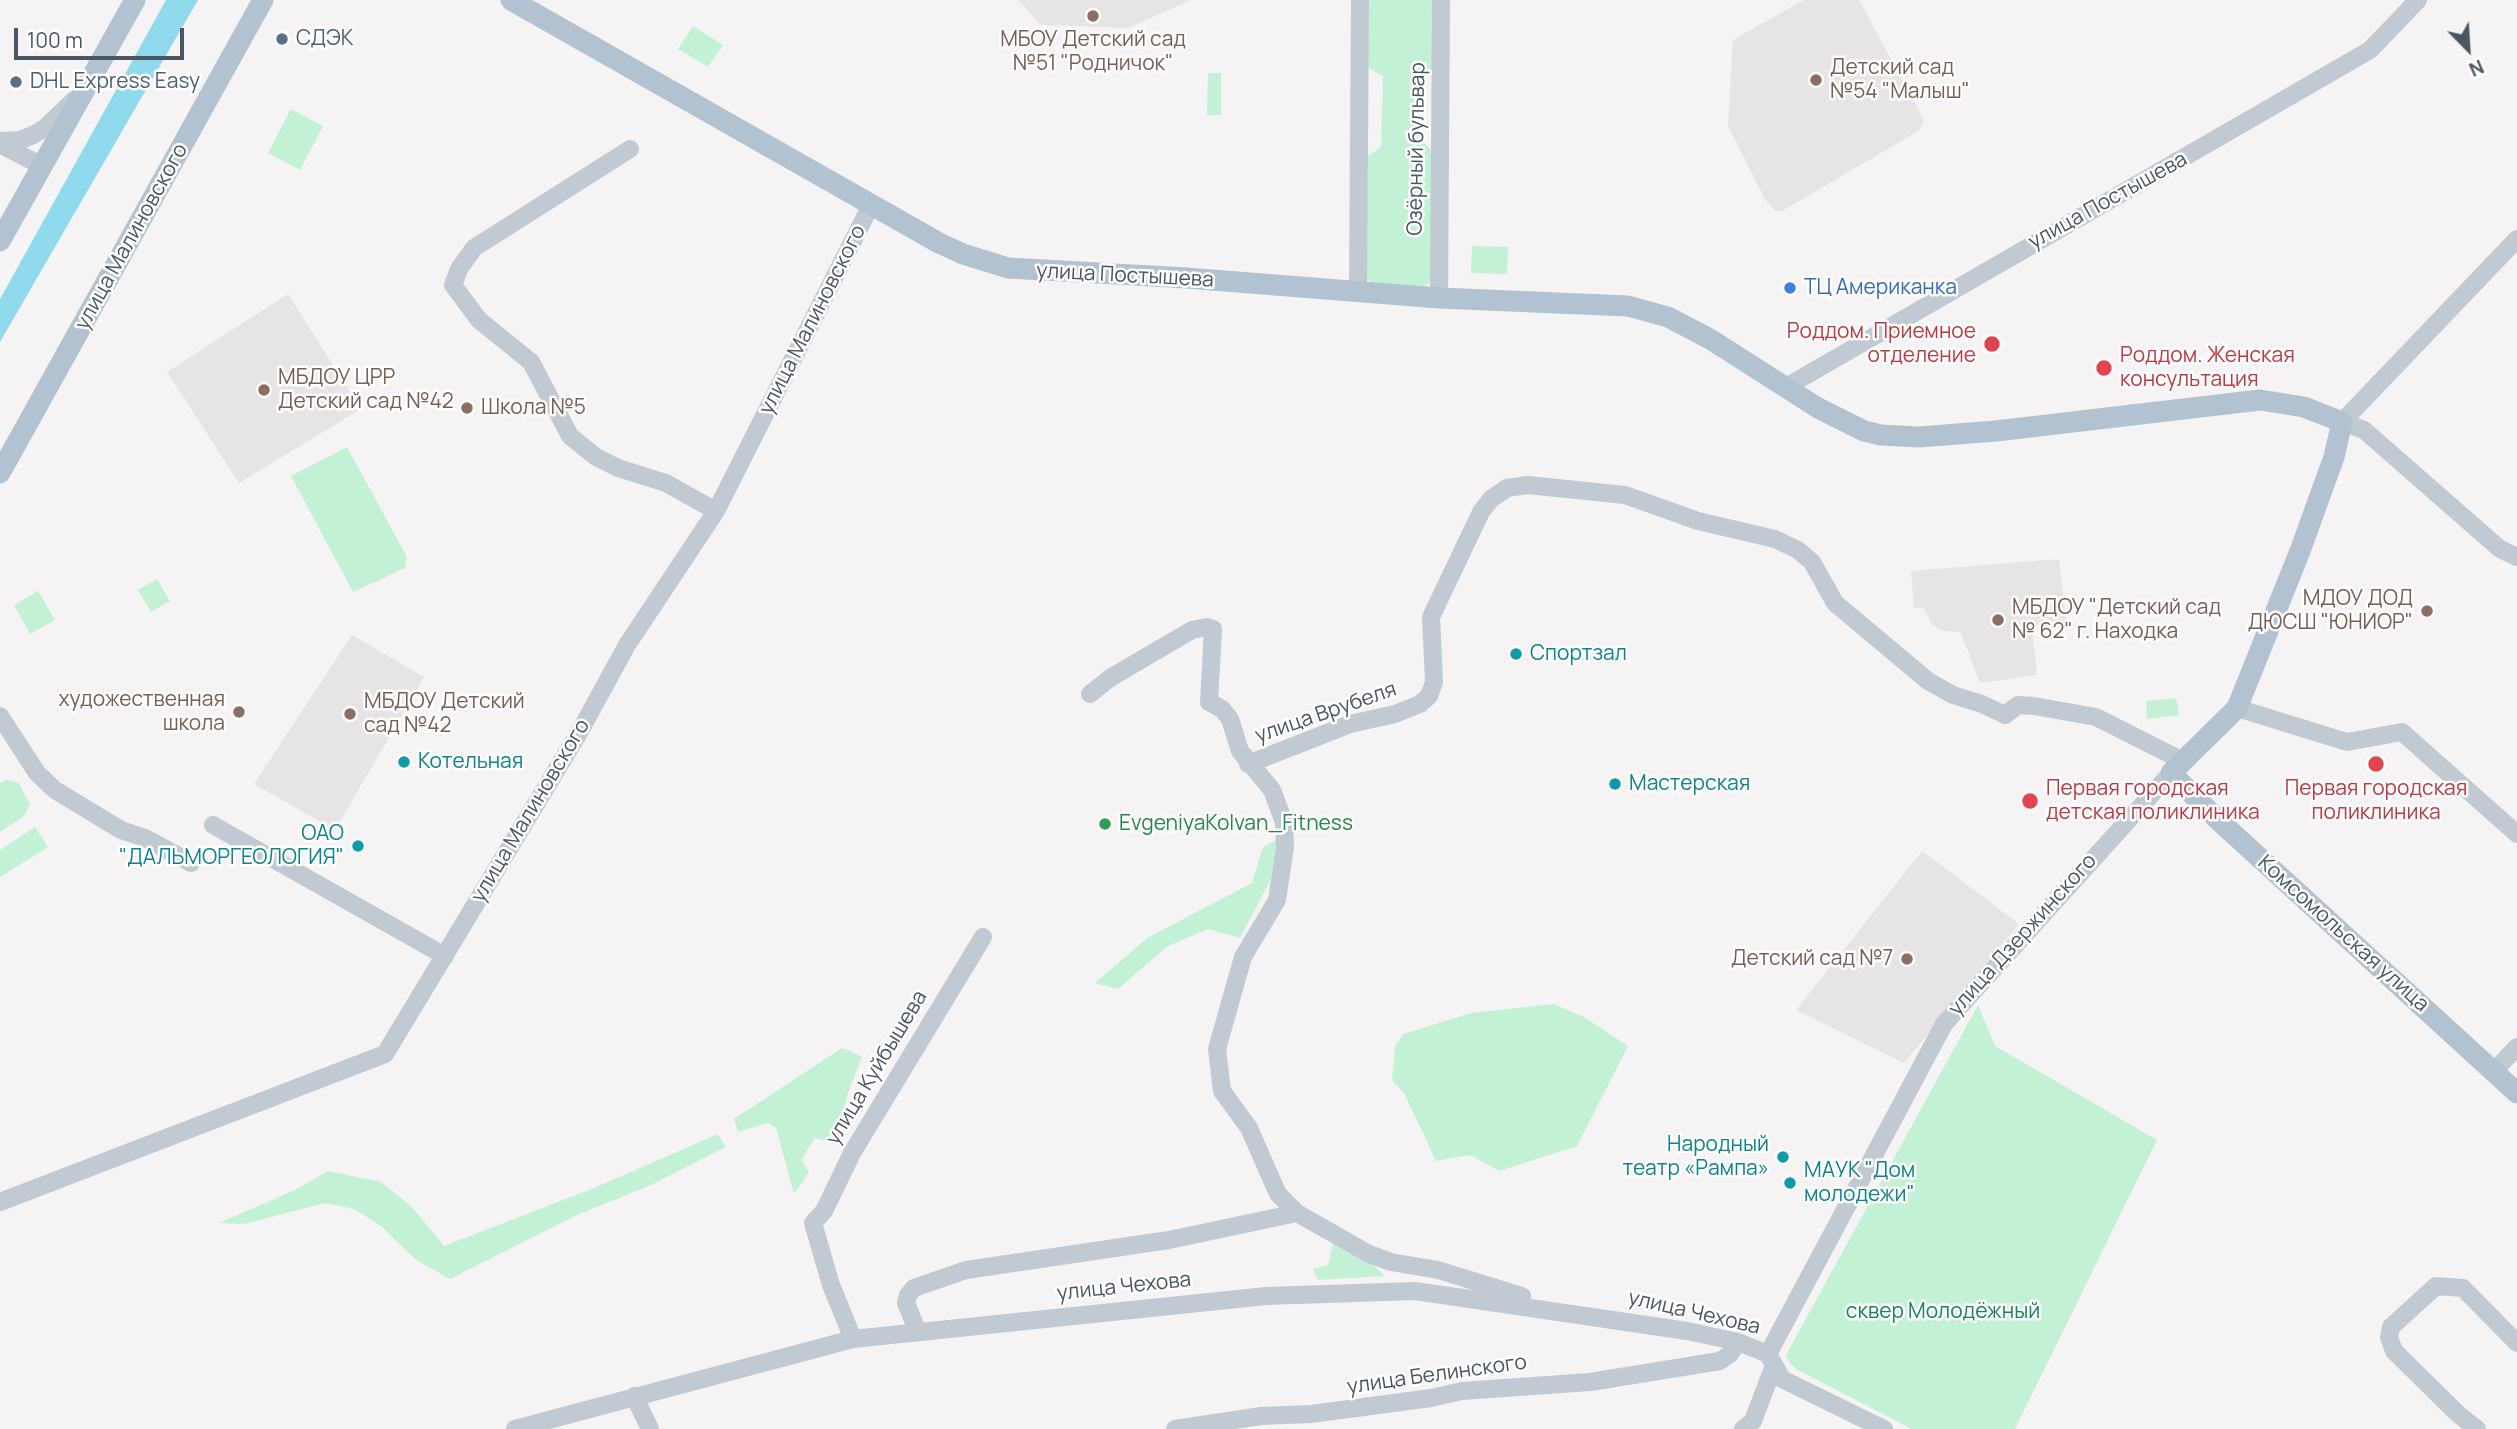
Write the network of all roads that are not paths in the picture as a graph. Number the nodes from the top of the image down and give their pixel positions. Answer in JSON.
{"nodes":[{"id":1,"x":135,"y":0,"type":"edge"},
{"id":2,"x":263,"y":0,"type":"edge"},
{"id":3,"x":511,"y":0,"type":"edge"},
{"id":4,"x":1360,"y":0,"type":"edge"},
{"id":5,"x":1441,"y":0,"type":"edge"},
{"id":6,"x":2418,"y":0,"type":"edge"},
{"id":7,"x":84,"y":90,"type":"junction"},
{"id":8,"x":0,"y":143,"type":"edge"},
{"id":9,"x":630,"y":149,"type":"dead end"},
{"id":10,"x":42,"y":166,"type":"junction"},
{"id":11,"x":871,"y":205,"type":"junction"},
{"id":12,"x":2517,"y":239,"type":"edge"},
{"id":13,"x":0,"y":241,"type":"edge"},
{"id":14,"x":1358,"y":293,"type":"junction"},
{"id":15,"x":1439,"y":298,"type":"junction"},
{"id":16,"x":1786,"y":387,"type":"junction"},
{"id":17,"x":2342,"y":422,"type":"junction"},
{"id":18,"x":0,"y":473,"type":"edge"},
{"id":19,"x":716,"y":511,"type":"junction"},
{"id":20,"x":2517,"y":557,"type":"edge"},
{"id":21,"x":1090,"y":694,"type":"dead end"},
{"id":22,"x":2237,"y":708,"type":"junction"},
{"id":23,"x":0,"y":716,"type":"edge"},
{"id":24,"x":1248,"y":764,"type":"junction"},
{"id":25,"x":2177,"y":767,"type":"junction"},
{"id":26,"x":213,"y":825,"type":"dead end"},
{"id":27,"x":2517,"y":834,"type":"edge"},
{"id":28,"x":191,"y":863,"type":"dead end"},
{"id":29,"x":983,"y":937,"type":"dead end"},
{"id":30,"x":445,"y":956,"type":"junction"},
{"id":31,"x":2517,"y":1047,"type":"edge"},
{"id":32,"x":2494,"y":1071,"type":"junction"},
{"id":33,"x":2517,"y":1093,"type":"edge"},
{"id":34,"x":0,"y":1202,"type":"edge"},
{"id":35,"x":1297,"y":1213,"type":"junction"},
{"id":36,"x":1529,"y":1305,"type":"junction"},
{"id":37,"x":917,"y":1330,"type":"junction"},
{"id":38,"x":853,"y":1339,"type":"junction"},
{"id":39,"x":1738,"y":1342,"type":"junction"},
{"id":40,"x":2516,"y":1344,"type":"edge"},
{"id":41,"x":1771,"y":1361,"type":"junction"},
{"id":42,"x":634,"y":1396,"type":"junction"},
{"id":43,"x":515,"y":1429,"type":"edge"},
{"id":44,"x":650,"y":1429,"type":"edge"},
{"id":45,"x":1175,"y":1429,"type":"edge"},
{"id":46,"x":1743,"y":1429,"type":"edge"},
{"id":47,"x":1884,"y":1429,"type":"edge"},
{"id":48,"x":2477,"y":1429,"type":"edge"}],
"edges":[{"from":1,"to":7,"type":"main road"},
{"from":2,"to":18,"type":"main road","name":"улица Малиновского"},
{"from":3,"to":11,"type":"main road","name":"улица Постышева"},
{"from":4,"to":14,"type":"street"},
{"from":5,"to":15,"type":"street","name":"Озёрный бульвар"},
{"from":6,"to":16,"type":"street","name":"улица Постышева"},
{"from":7,"to":8,"type":"street"},
{"from":7,"to":10,"type":"main road"},
{"from":8,"to":10,"type":"street"},
{"from":9,"to":19,"type":"street"},
{"from":10,"to":13,"type":"main road"},
{"from":11,"to":14,"type":"main road","name":"улица Постышева"},
{"from":11,"to":19,"type":"street","name":"улица Малиновского"},
{"from":12,"to":17,"type":"street"},
{"from":14,"to":15,"type":"main road","name":"улица Постышева"},
{"from":15,"to":16,"type":"main road","name":"улица Постышева"},
{"from":16,"to":17,"type":"main road","name":"улица Постышева"},
{"from":17,"to":20,"type":"street"},
{"from":17,"to":22,"type":"main road","name":"улица Дзержинского"},
{"from":19,"to":30,"type":"street","name":"улица Малиновского"},
{"from":21,"to":24,"type":"street"},
{"from":22,"to":25,"type":"main road","name":"улица Дзержинского"},
{"from":22,"to":27,"type":"street"},
{"from":23,"to":28,"type":"street"},
{"from":24,"to":25,"type":"street","name":"улица Врубеля"},
{"from":24,"to":35,"type":"street"},
{"from":25,"to":32,"type":"main road","name":"Комсомольская улица"},
{"from":25,"to":41,"type":"street","name":"улица Дзержинского"},
{"from":26,"to":30,"type":"street"},
{"from":29,"to":38,"type":"street","name":"улица Куйбышева"},
{"from":30,"to":34,"type":"street","name":"улица Малиновского"},
{"from":31,"to":32,"type":"street"},
{"from":32,"to":33,"type":"main road","name":"Комсомольская улица"},
{"from":35,"to":36,"type":"street"},
{"from":35,"to":37,"type":"street","name":"улица Чехова"},
{"from":36,"to":37,"type":"street","name":"улица Чехова"},
{"from":36,"to":39,"type":"street","name":"улица Чехова"},
{"from":37,"to":38,"type":"street"},
{"from":38,"to":42,"type":"street"},
{"from":39,"to":41,"type":"street","name":"улица Чехова"},
{"from":39,"to":45,"type":"street","name":"улица Белинского"},
{"from":40,"to":48,"type":"street"},
{"from":41,"to":46,"type":"street","name":"улица Дзержинского"},
{"from":41,"to":47,"type":"street","name":"улица Чехова"},
{"from":42,"to":43,"type":"street"},
{"from":42,"to":44,"type":"street"}]}
